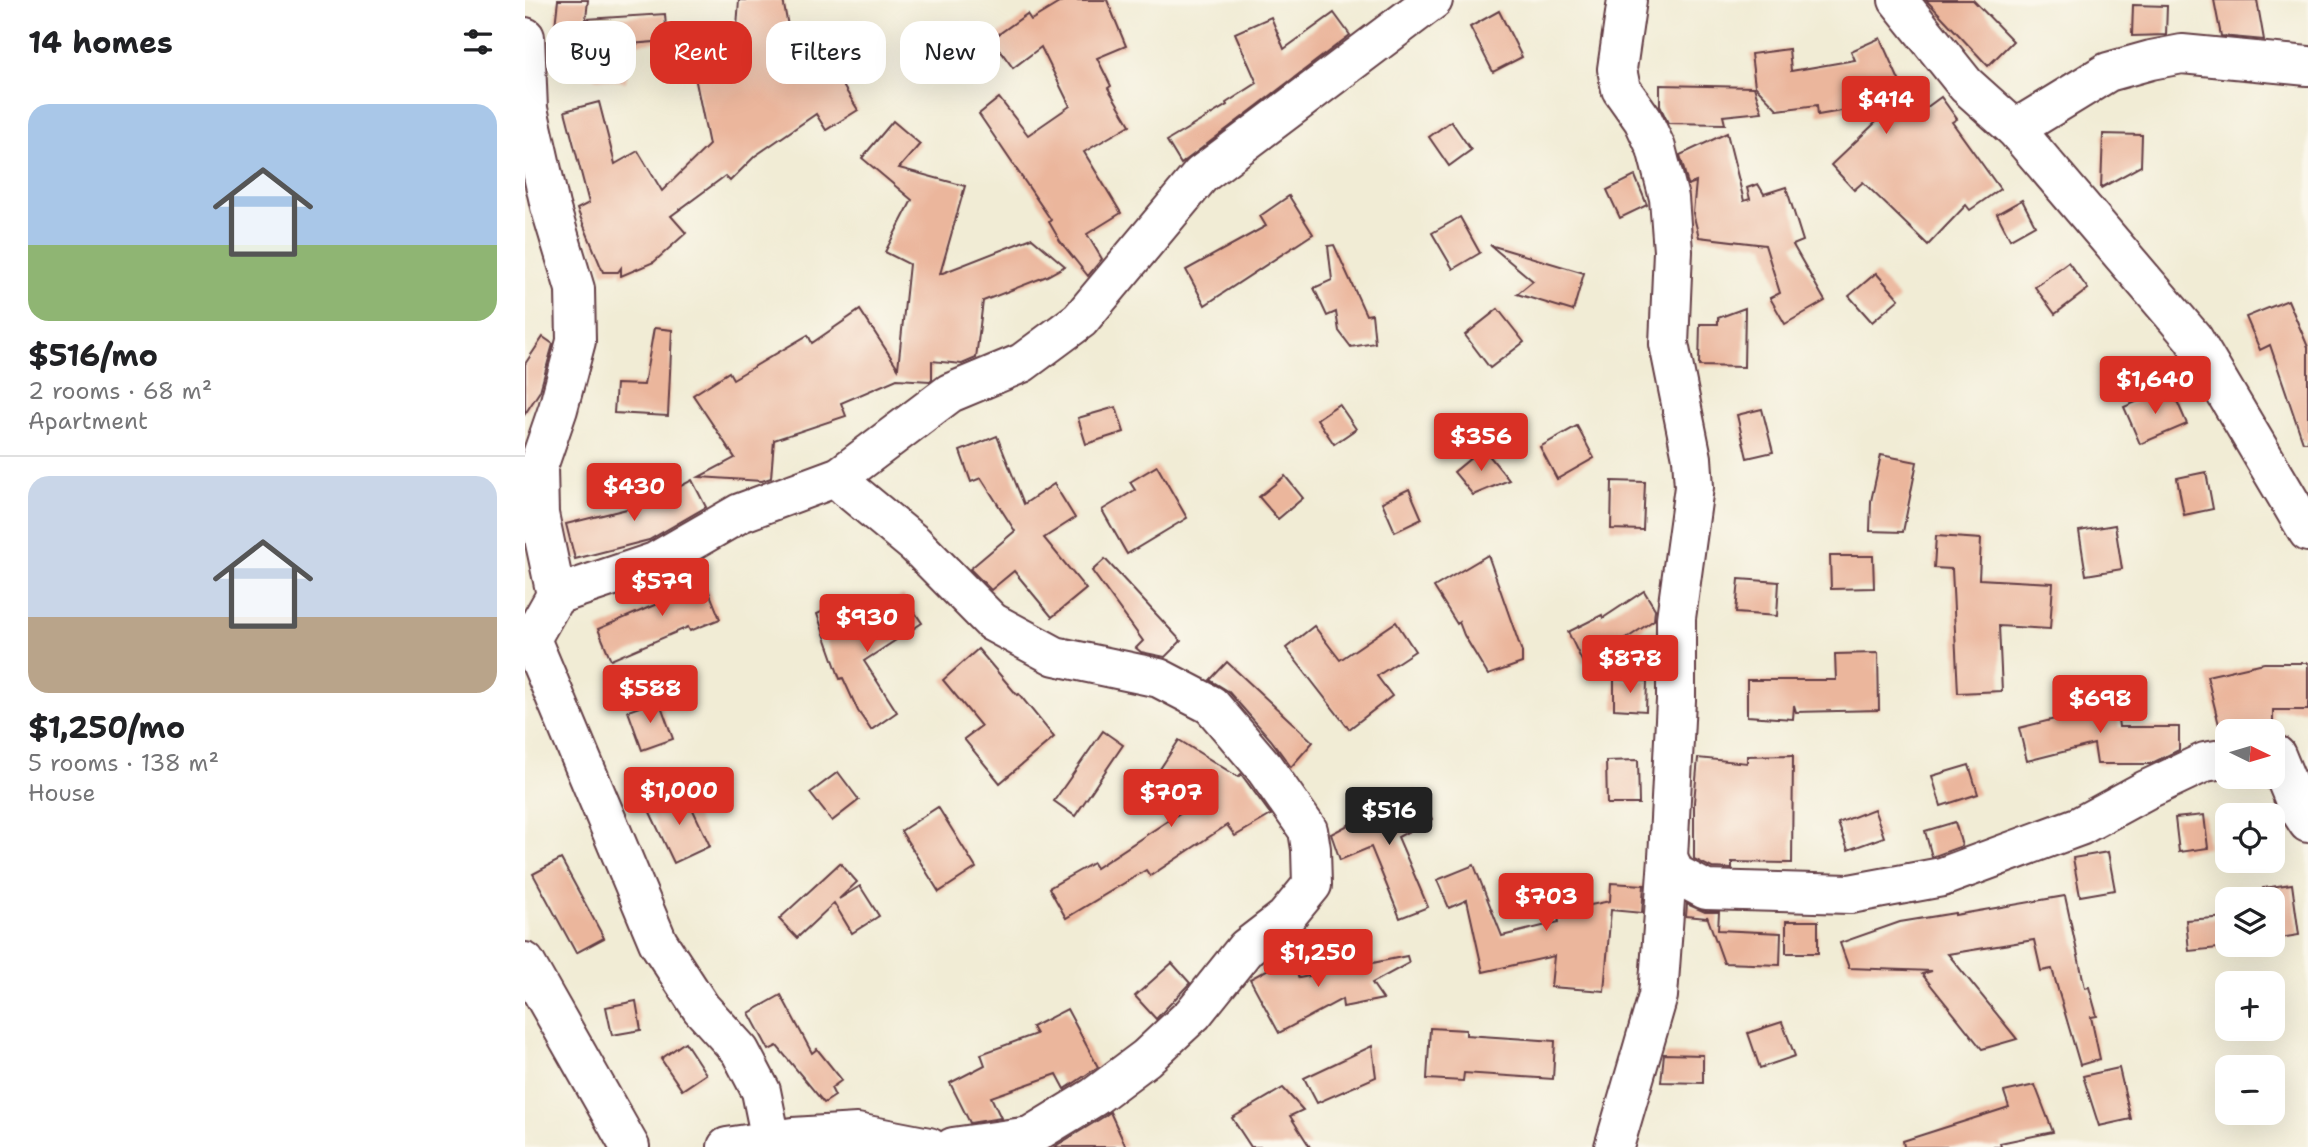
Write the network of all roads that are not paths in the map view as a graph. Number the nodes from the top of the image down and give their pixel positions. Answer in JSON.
{"nodes":[{"id":1,"x":1433,"y":0,"type":"edge"},
{"id":2,"x":1627,"y":0,"type":"edge"},
{"id":3,"x":1898,"y":0,"type":"edge"},
{"id":4,"x":525,"y":37,"type":"edge"},
{"id":5,"x":2308,"y":66,"type":"edge"},
{"id":6,"x":526,"y":110,"type":"edge"},
{"id":7,"x":2015,"y":129,"type":"junction"},
{"id":8,"x":840,"y":476,"type":"junction"},
{"id":9,"x":2308,"y":532,"type":"edge"},
{"id":10,"x":556,"y":595,"type":"junction"},
{"id":11,"x":528,"y":642,"type":"edge"},
{"id":12,"x":2215,"y":760,"type":"edge"},
{"id":13,"x":2285,"y":777,"type":"edge"},
{"id":14,"x":2308,"y":823,"type":"edge"},
{"id":15,"x":1668,"y":858,"type":"junction"},
{"id":16,"x":525,"y":962,"type":"edge"},
{"id":17,"x":771,"y":1140,"type":"junction"},
{"id":18,"x":630,"y":1147,"type":"edge"},
{"id":19,"x":727,"y":1147,"type":"edge"},
{"id":20,"x":929,"y":1147,"type":"edge"},
{"id":21,"x":953,"y":1147,"type":"edge"},
{"id":22,"x":1614,"y":1147,"type":"edge"}],
"edges":[{"from":1,"to":8,"type":"street"},
{"from":2,"to":15,"type":"street"},
{"from":3,"to":7,"type":"street"},
{"from":4,"to":6,"type":"street"},
{"from":5,"to":7,"type":"street"},
{"from":6,"to":10,"type":"street"},
{"from":7,"to":9,"type":"street"},
{"from":8,"to":10,"type":"street"},
{"from":8,"to":21,"type":"street"},
{"from":10,"to":11,"type":"street"},
{"from":11,"to":17,"type":"street"},
{"from":12,"to":15,"type":"street"},
{"from":13,"to":14,"type":"street"},
{"from":15,"to":22,"type":"street"},
{"from":16,"to":18,"type":"street"},
{"from":17,"to":19,"type":"street"},
{"from":17,"to":20,"type":"street"}]}
